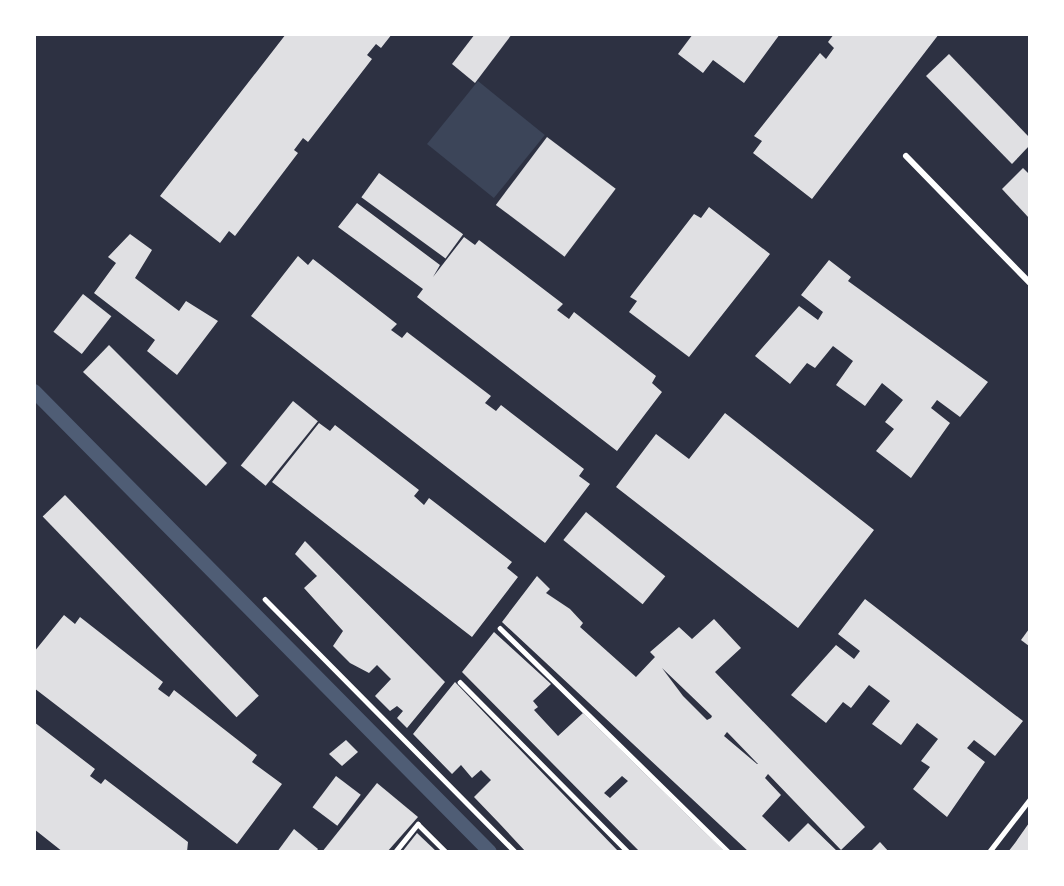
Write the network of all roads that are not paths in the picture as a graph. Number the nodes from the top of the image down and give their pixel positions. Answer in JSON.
{"nodes":[{"id":1,"x":906,"y":156,"type":"dead end"},
{"id":2,"x":1029,"y":283,"type":"edge"},
{"id":3,"x":265,"y":599,"type":"dead end"},
{"id":4,"x":500,"y":628,"type":"dead end"},
{"id":5,"x":460,"y":682,"type":"dead end"},
{"id":6,"x":1029,"y":799,"type":"edge"},
{"id":7,"x":394,"y":852,"type":"edge"},
{"id":8,"x":446,"y":852,"type":"edge"},
{"id":9,"x":515,"y":852,"type":"edge"},
{"id":10,"x":628,"y":852,"type":"edge"},
{"id":11,"x":729,"y":852,"type":"edge"},
{"id":12,"x":989,"y":852,"type":"edge"}],
"edges":[{"from":1,"to":2,"type":"street"},
{"from":3,"to":9,"type":"lane"},
{"from":4,"to":11,"type":"lane"},
{"from":5,"to":10,"type":"lane"},
{"from":6,"to":12,"type":"lane"},
{"from":7,"to":8,"type":"lane"}]}
